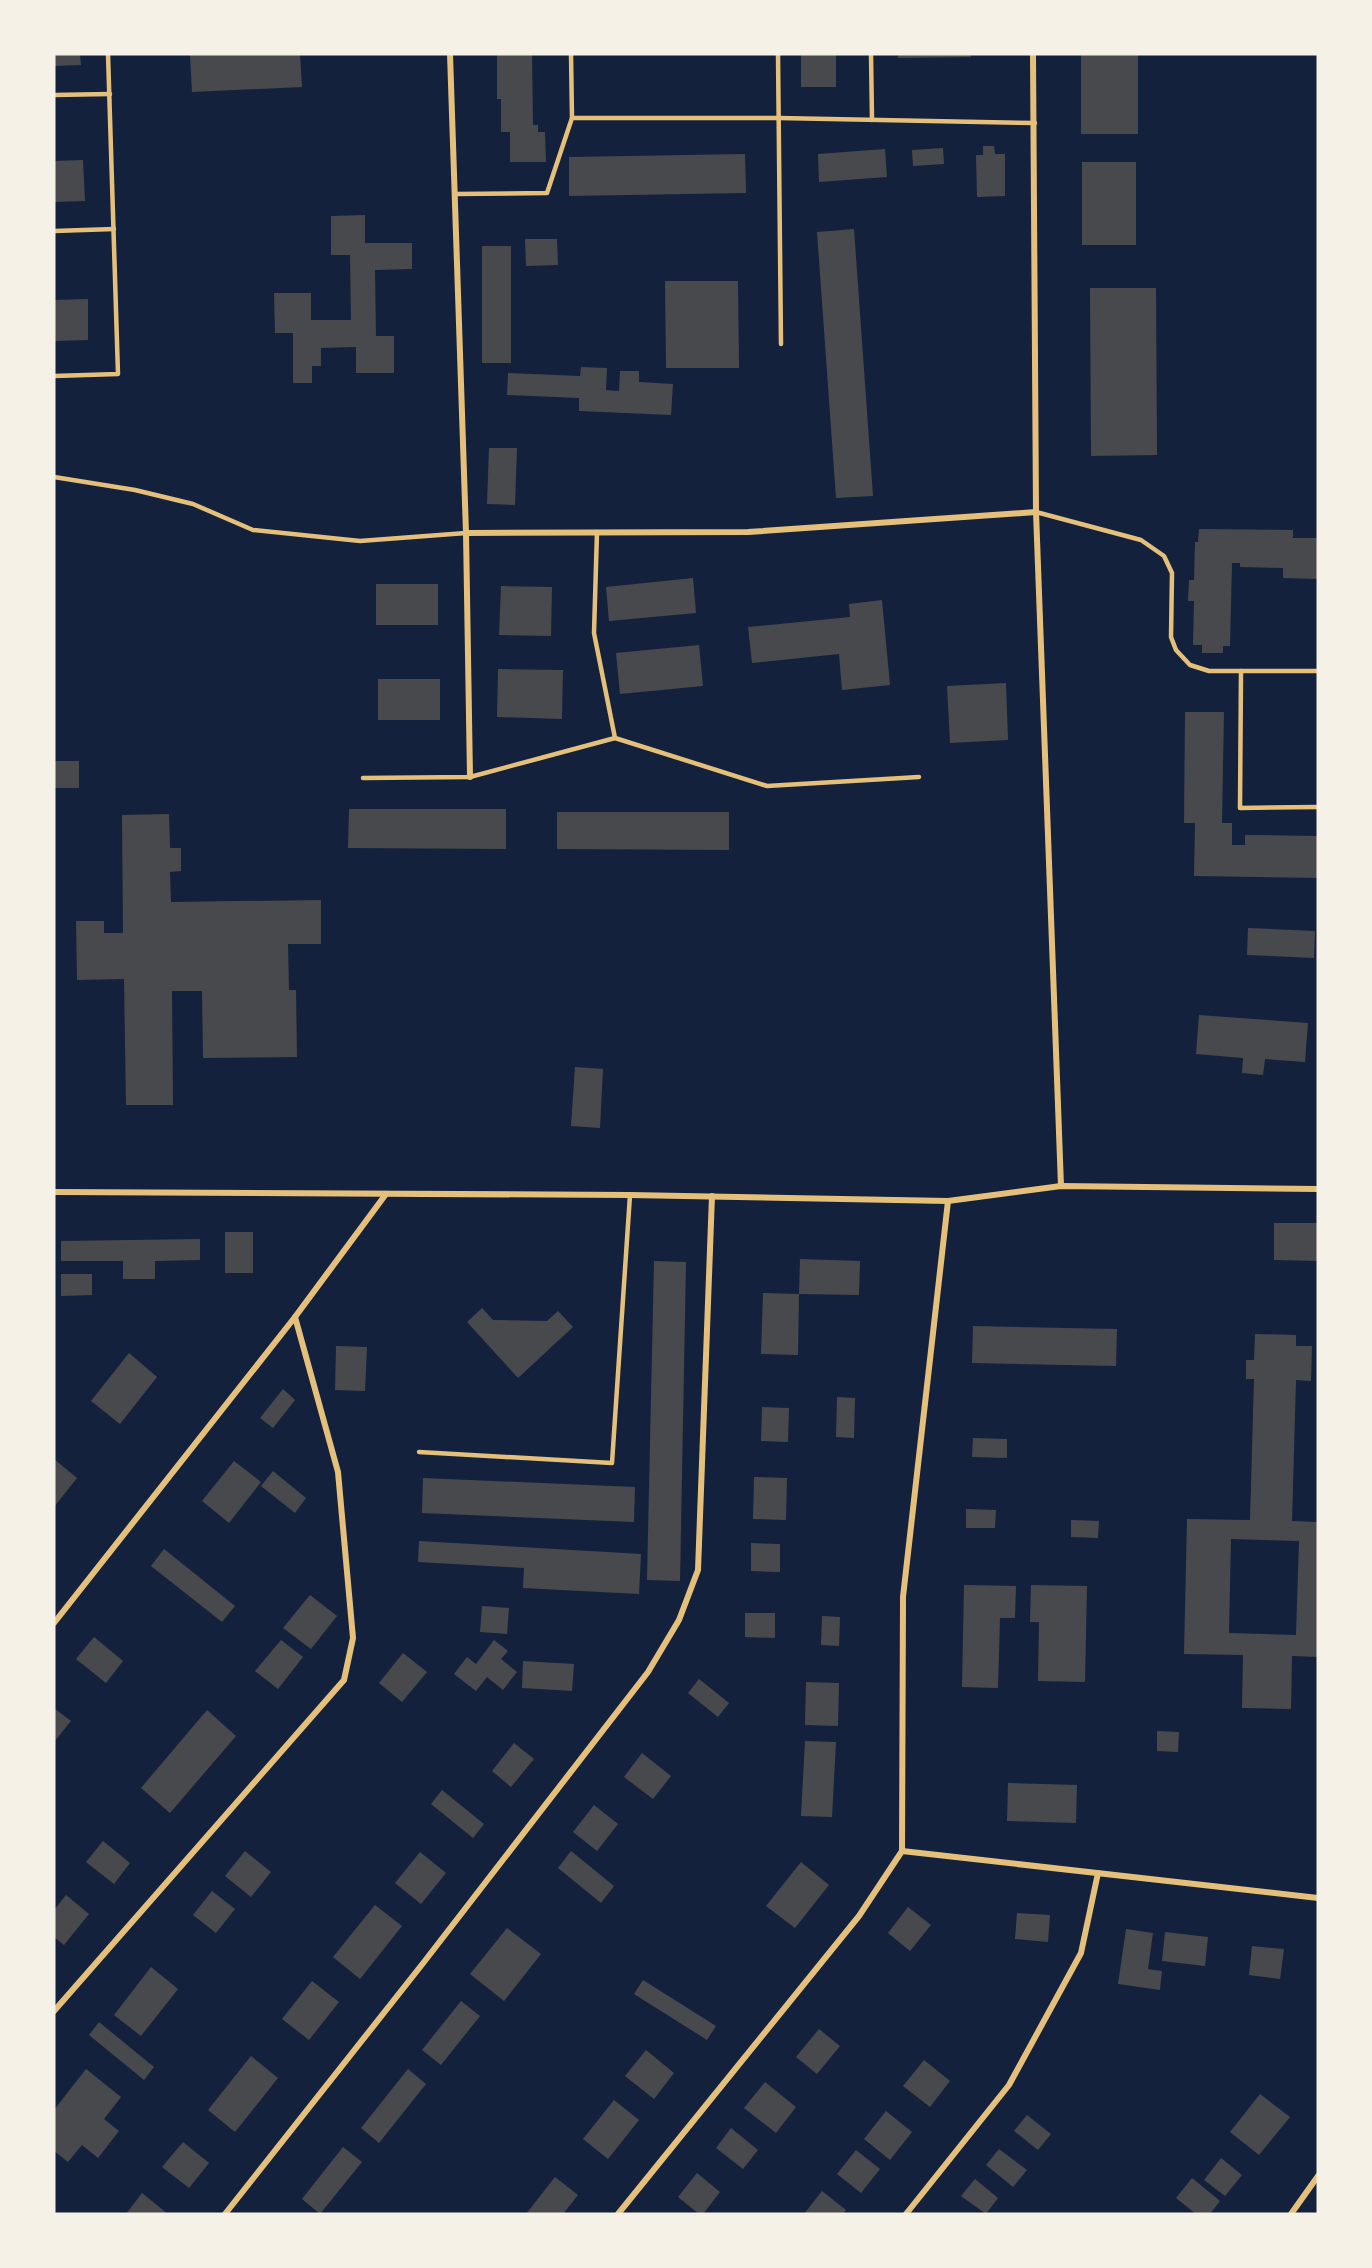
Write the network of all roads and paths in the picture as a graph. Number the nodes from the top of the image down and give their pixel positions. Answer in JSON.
{"nodes":[{"id":1,"x":108,"y":54,"type":"edge"},
{"id":2,"x":450,"y":54,"type":"edge"},
{"id":3,"x":571,"y":54,"type":"edge"},
{"id":4,"x":778,"y":54,"type":"edge"},
{"id":5,"x":871,"y":54,"type":"edge"},
{"id":6,"x":1033,"y":54,"type":"edge"},
{"id":7,"x":110,"y":94,"type":"junction"},
{"id":8,"x":54,"y":95,"type":"edge"},
{"id":9,"x":572,"y":118,"type":"junction"},
{"id":10,"x":778,"y":118,"type":"junction"},
{"id":11,"x":872,"y":120,"type":"junction"},
{"id":12,"x":1035,"y":123,"type":"junction"},
{"id":13,"x":455,"y":194,"type":"junction"},
{"id":14,"x":114,"y":229,"type":"junction"},
{"id":15,"x":54,"y":231,"type":"edge"},
{"id":16,"x":781,"y":344,"type":"dead end"},
{"id":17,"x":54,"y":376,"type":"edge"},
{"id":18,"x":54,"y":477,"type":"edge"},
{"id":19,"x":1036,"y":512,"type":"junction"},
{"id":20,"x":597,"y":532,"type":"junction"},
{"id":21,"x":466,"y":533,"type":"junction"},
{"id":22,"x":1241,"y":671,"type":"junction"},
{"id":23,"x":1318,"y":671,"type":"edge"},
{"id":24,"x":615,"y":738,"type":"junction"},
{"id":25,"x":470,"y":777,"type":"junction"},
{"id":26,"x":920,"y":777,"type":"dead end"},
{"id":27,"x":363,"y":778,"type":"dead end"},
{"id":28,"x":1318,"y":807,"type":"edge"},
{"id":29,"x":1061,"y":1186,"type":"junction"},
{"id":30,"x":1318,"y":1189,"type":"edge"},
{"id":31,"x":54,"y":1192,"type":"edge"},
{"id":32,"x":386,"y":1194,"type":"junction"},
{"id":33,"x":630,"y":1195,"type":"junction"},
{"id":34,"x":712,"y":1196,"type":"junction"},
{"id":35,"x":948,"y":1201,"type":"junction"},
{"id":36,"x":295,"y":1317,"type":"junction"},
{"id":37,"x":419,"y":1452,"type":"dead end"},
{"id":38,"x":54,"y":1623,"type":"edge"},
{"id":39,"x":902,"y":1851,"type":"junction"},
{"id":40,"x":1098,"y":1874,"type":"junction"},
{"id":41,"x":1318,"y":1898,"type":"edge"},
{"id":42,"x":54,"y":2011,"type":"edge"},
{"id":43,"x":1318,"y":2176,"type":"edge"},
{"id":44,"x":225,"y":2214,"type":"edge"},
{"id":45,"x":618,"y":2214,"type":"edge"},
{"id":46,"x":906,"y":2214,"type":"edge"},
{"id":47,"x":1291,"y":2214,"type":"edge"}],
"edges":[{"from":1,"to":7,"type":"lane"},
{"from":2,"to":13,"type":"street"},
{"from":3,"to":9,"type":"lane"},
{"from":4,"to":10,"type":"lane"},
{"from":5,"to":11,"type":"lane"},
{"from":6,"to":12,"type":"street"},
{"from":7,"to":8,"type":"lane"},
{"from":7,"to":14,"type":"lane"},
{"from":9,"to":10,"type":"lane"},
{"from":9,"to":13,"type":"lane"},
{"from":10,"to":11,"type":"lane"},
{"from":10,"to":16,"type":"lane"},
{"from":11,"to":12,"type":"lane"},
{"from":12,"to":19,"type":"street"},
{"from":13,"to":21,"type":"street"},
{"from":14,"to":15,"type":"lane"},
{"from":14,"to":17,"type":"lane"},
{"from":18,"to":21,"type":"lane"},
{"from":19,"to":20,"type":"street"},
{"from":19,"to":22,"type":"lane"},
{"from":19,"to":29,"type":"street"},
{"from":20,"to":21,"type":"street"},
{"from":20,"to":24,"type":"lane"},
{"from":21,"to":25,"type":"street"},
{"from":22,"to":23,"type":"lane"},
{"from":22,"to":28,"type":"lane"},
{"from":24,"to":25,"type":"lane"},
{"from":24,"to":26,"type":"lane"},
{"from":25,"to":27,"type":"lane"},
{"from":29,"to":30,"type":"street"},
{"from":29,"to":35,"type":"street"},
{"from":31,"to":32,"type":"street"},
{"from":32,"to":33,"type":"street"},
{"from":32,"to":36,"type":"street"},
{"from":33,"to":34,"type":"street"},
{"from":33,"to":37,"type":"lane"},
{"from":34,"to":35,"type":"street"},
{"from":34,"to":44,"type":"street"},
{"from":35,"to":39,"type":"street"},
{"from":36,"to":38,"type":"street"},
{"from":36,"to":42,"type":"street"},
{"from":39,"to":40,"type":"street"},
{"from":39,"to":45,"type":"street"},
{"from":40,"to":41,"type":"street"},
{"from":40,"to":46,"type":"street"},
{"from":43,"to":47,"type":"street"}]}
